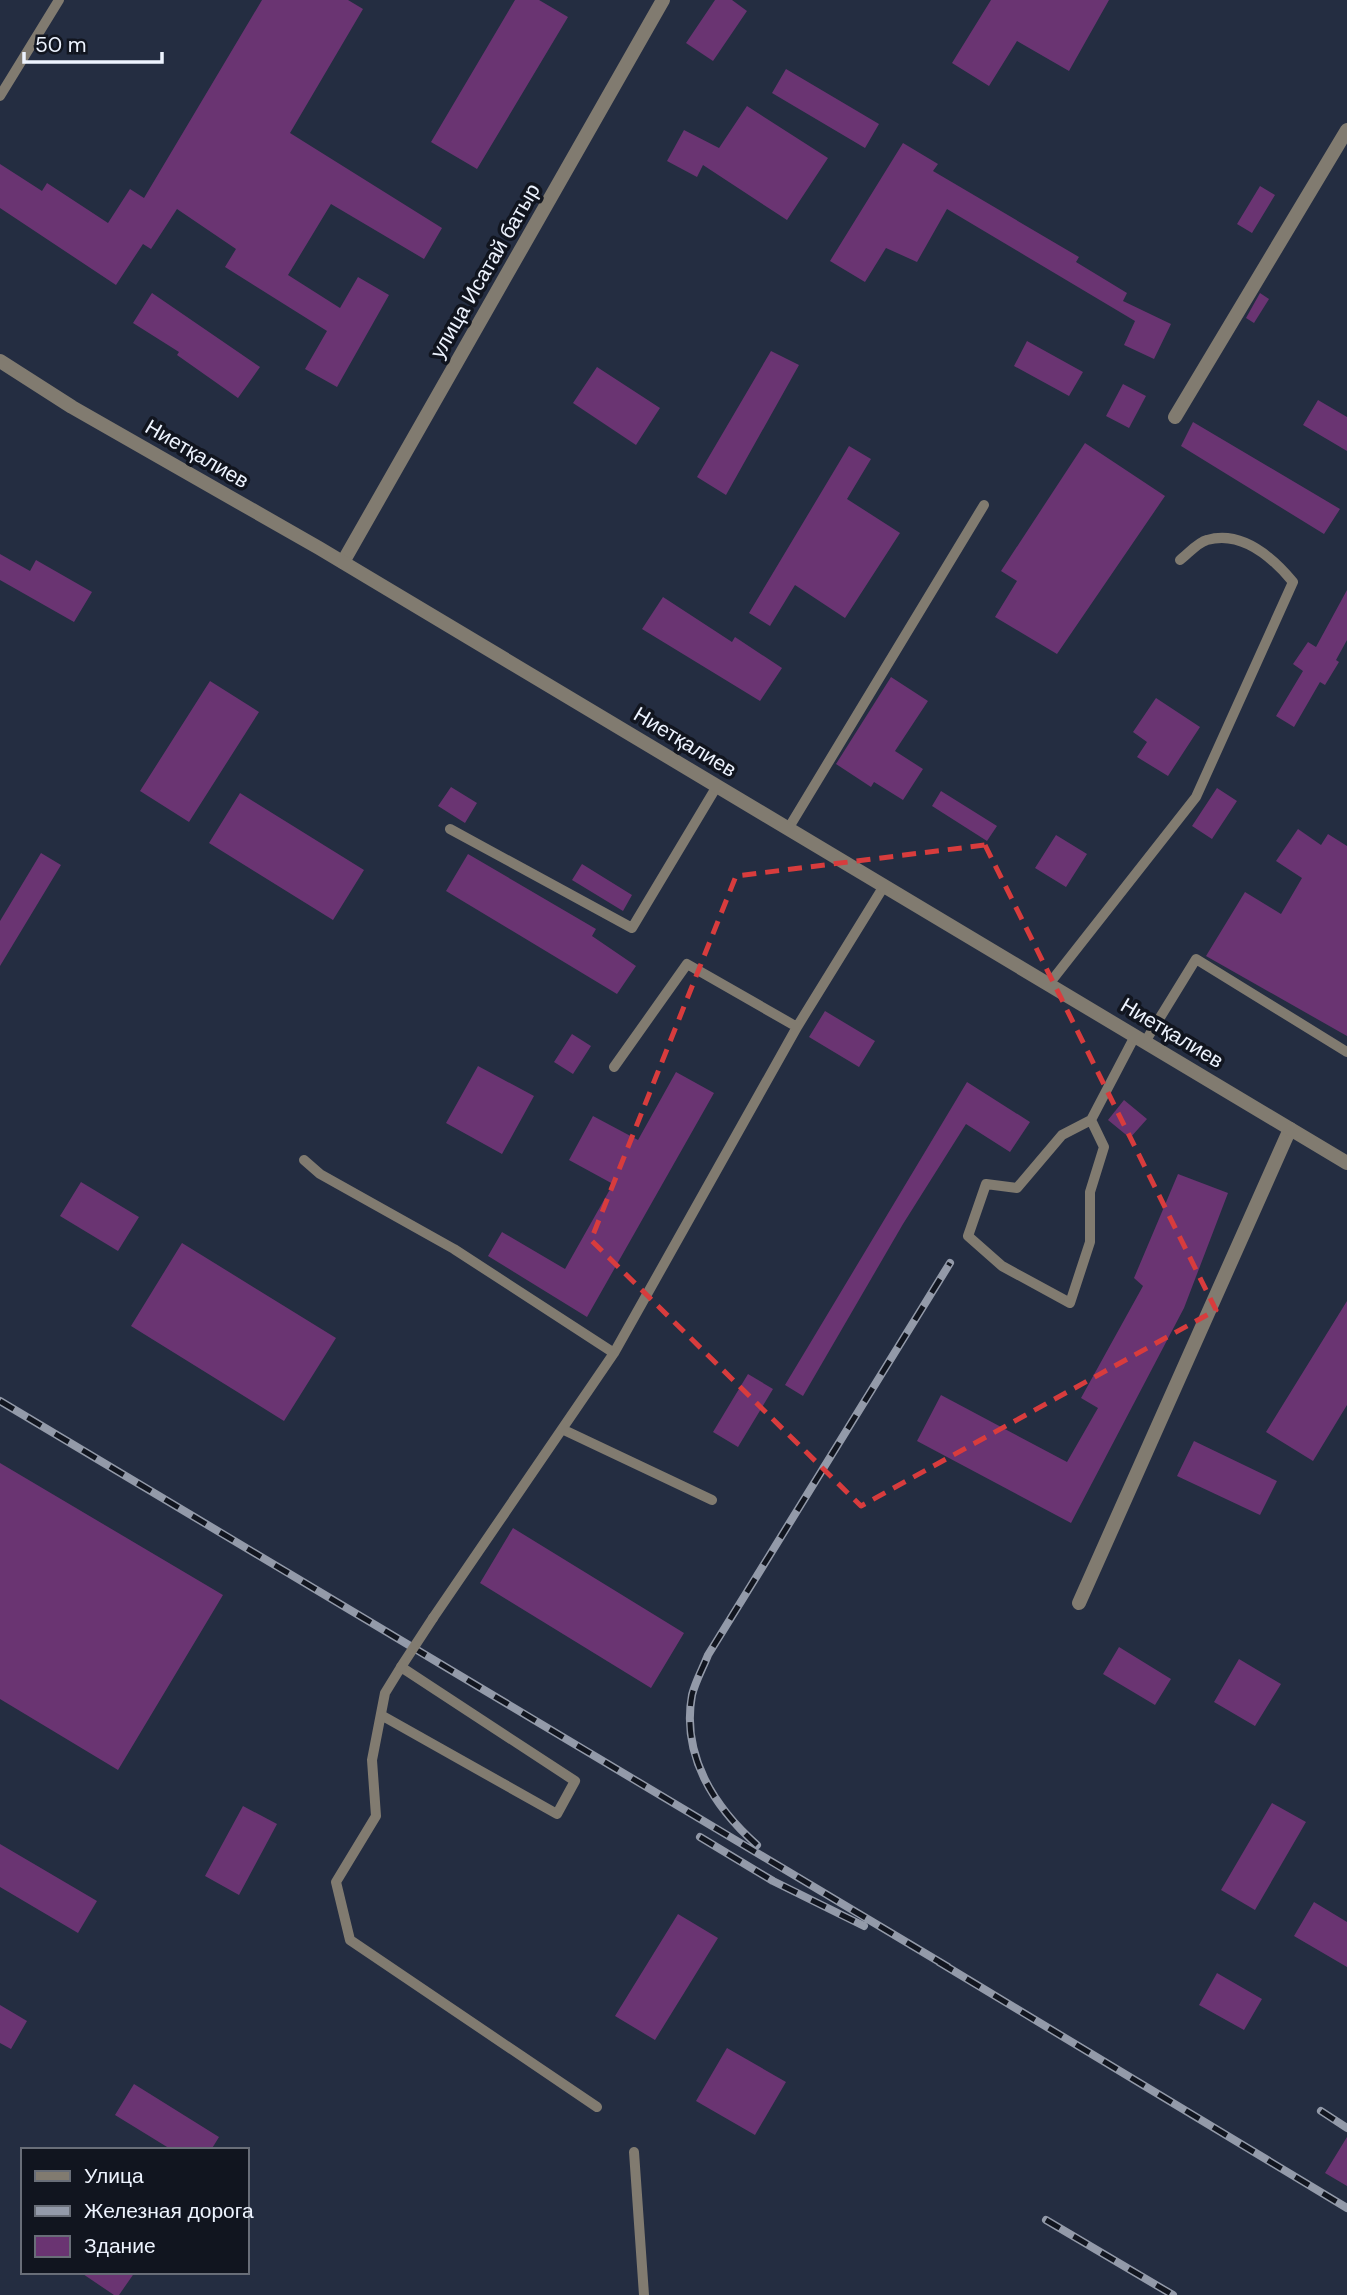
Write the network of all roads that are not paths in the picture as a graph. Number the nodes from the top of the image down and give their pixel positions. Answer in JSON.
{"nodes":[{"id":1,"x":60,"y":0,"type":"edge"},
{"id":2,"x":663,"y":0,"type":"edge"},
{"id":3,"x":0,"y":96,"type":"edge"},
{"id":4,"x":1347,"y":130,"type":"edge"},
{"id":5,"x":0,"y":361,"type":"edge"},
{"id":6,"x":1175,"y":416,"type":"dead end"},
{"id":7,"x":984,"y":505,"type":"dead end"},
{"id":8,"x":1180,"y":560,"type":"dead end"},
{"id":9,"x":343,"y":562,"type":"junction"},
{"id":10,"x":717,"y":786,"type":"junction"},
{"id":11,"x":450,"y":829,"type":"dead end"},
{"id":12,"x":788,"y":829,"type":"junction"},
{"id":13,"x":884,"y":886,"type":"junction"},
{"id":14,"x":1049,"y":984,"type":"junction"},
{"id":15,"x":797,"y":1027,"type":"junction"},
{"id":16,"x":1140,"y":1039,"type":"junction"},
{"id":17,"x":1347,"y":1052,"type":"edge"},
{"id":18,"x":614,"y":1067,"type":"dead end"},
{"id":19,"x":1091,"y":1120,"type":"junction"},
{"id":20,"x":1290,"y":1129,"type":"junction"},
{"id":21,"x":304,"y":1160,"type":"dead end"},
{"id":22,"x":1347,"y":1163,"type":"edge"},
{"id":23,"x":614,"y":1353,"type":"junction"},
{"id":24,"x":564,"y":1430,"type":"junction"},
{"id":25,"x":712,"y":1500,"type":"dead end"},
{"id":26,"x":1079,"y":1603,"type":"dead end"},
{"id":27,"x":401,"y":1667,"type":"junction"},
{"id":28,"x":381,"y":1716,"type":"junction"},
{"id":29,"x":597,"y":2108,"type":"dead end"},
{"id":30,"x":634,"y":2152,"type":"dead end"},
{"id":31,"x":643,"y":2295,"type":"edge"}],
"edges":[{"from":1,"to":3,"type":"lane"},
{"from":2,"to":9,"type":"street","name":"улица Исатай батыр"},
{"from":4,"to":6,"type":"street"},
{"from":5,"to":9,"type":"street","name":"Ниетқалиев"},
{"from":7,"to":12,"type":"lane"},
{"from":8,"to":14,"type":"lane"},
{"from":9,"to":10,"type":"street","name":"Ниетқалиев"},
{"from":10,"to":11,"type":"lane"},
{"from":10,"to":12,"type":"street","name":"Ниетқалиев"},
{"from":12,"to":13,"type":"street","name":"Ниетқалиев"},
{"from":13,"to":14,"type":"street","name":"Ниетқалиев"},
{"from":13,"to":15,"type":"lane"},
{"from":14,"to":16,"type":"street","name":"Ниетқалиев"},
{"from":15,"to":18,"type":"lane"},
{"from":15,"to":23,"type":"lane"},
{"from":16,"to":17,"type":"lane"},
{"from":16,"to":19,"type":"lane"},
{"from":16,"to":20,"type":"street","name":"Ниетқалиев"},
{"from":19,"to":19,"type":"lane"},
{"from":20,"to":22,"type":"street","name":"Ниетқалиев"},
{"from":20,"to":26,"type":"street"},
{"from":21,"to":23,"type":"lane"},
{"from":23,"to":24,"type":"lane"},
{"from":24,"to":25,"type":"lane"},
{"from":24,"to":27,"type":"lane","bridge":true},
{"from":27,"to":28,"type":"lane"},
{"from":27,"to":28,"type":"lane"},
{"from":28,"to":29,"type":"lane"},
{"from":30,"to":31,"type":"lane"}]}
